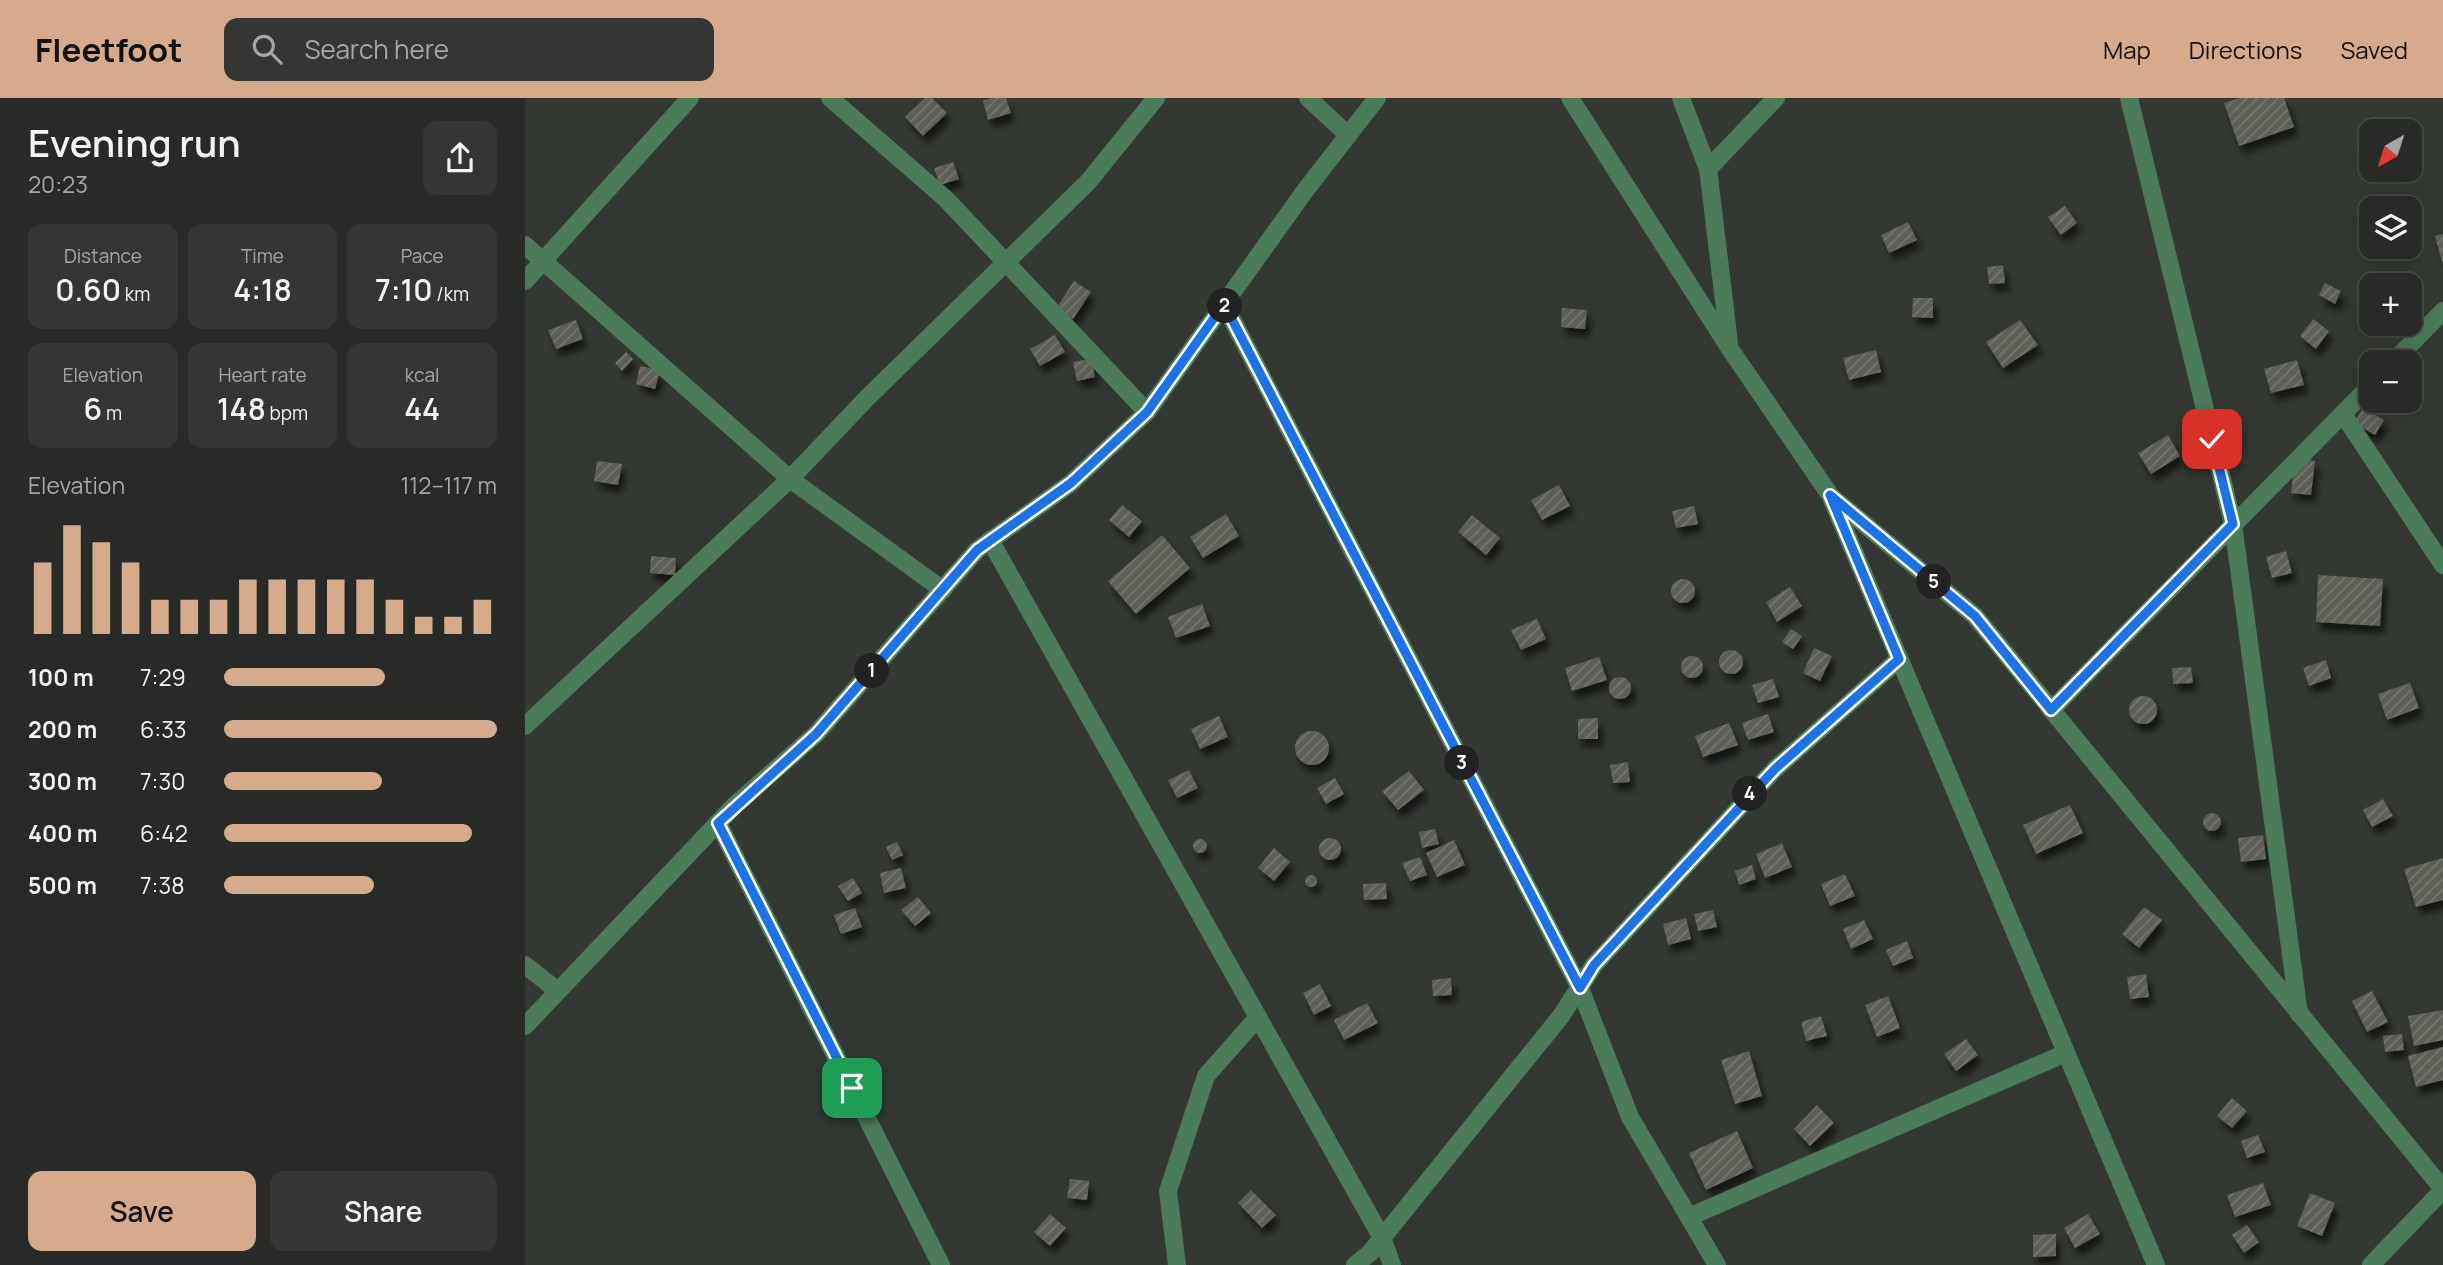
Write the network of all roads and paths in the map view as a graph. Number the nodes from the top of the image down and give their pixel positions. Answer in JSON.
{"nodes":[{"id":1,"x":690,"y":98,"type":"edge"},
{"id":2,"x":830,"y":98,"type":"edge"},
{"id":3,"x":1156,"y":98,"type":"edge"},
{"id":4,"x":1308,"y":98,"type":"edge"},
{"id":5,"x":1377,"y":98,"type":"edge"},
{"id":6,"x":1570,"y":98,"type":"edge"},
{"id":7,"x":1681,"y":98,"type":"edge"},
{"id":8,"x":1776,"y":98,"type":"edge"},
{"id":9,"x":2129,"y":98,"type":"edge"},
{"id":10,"x":1347,"y":134,"type":"junction"},
{"id":11,"x":1707,"y":169,"type":"junction"},
{"id":12,"x":525,"y":245,"type":"edge"},
{"id":13,"x":543,"y":261,"type":"junction"},
{"id":14,"x":1006,"y":263,"type":"junction"},
{"id":15,"x":525,"y":281,"type":"edge"},
{"id":16,"x":1224,"y":304,"type":"junction"},
{"id":17,"x":2443,"y":311,"type":"edge"},
{"id":18,"x":1730,"y":349,"type":"junction"},
{"id":19,"x":2405,"y":350,"type":"edge"},
{"id":20,"x":2359,"y":397,"type":"edge"},
{"id":21,"x":1147,"y":412,"type":"junction"},
{"id":22,"x":2343,"y":414,"type":"junction"},
{"id":23,"x":790,"y":479,"type":"junction"},
{"id":24,"x":1830,"y":495,"type":"junction"},
{"id":25,"x":2233,"y":524,"type":"junction"},
{"id":26,"x":990,"y":540,"type":"junction"},
{"id":27,"x":2443,"y":565,"type":"edge"},
{"id":28,"x":943,"y":590,"type":"junction"},
{"id":29,"x":1899,"y":659,"type":"junction"},
{"id":30,"x":2051,"y":710,"type":"junction"},
{"id":31,"x":525,"y":726,"type":"edge"},
{"id":32,"x":718,"y":823,"type":"junction"},
{"id":33,"x":525,"y":965,"type":"edge"},
{"id":34,"x":1580,"y":988,"type":"junction"},
{"id":35,"x":558,"y":991,"type":"junction"},
{"id":36,"x":2299,"y":1014,"type":"junction"},
{"id":37,"x":1258,"y":1017,"type":"junction"},
{"id":38,"x":525,"y":1026,"type":"edge"},
{"id":39,"x":2066,"y":1053,"type":"junction"},
{"id":40,"x":2443,"y":1190,"type":"edge"},
{"id":41,"x":1689,"y":1217,"type":"junction"},
{"id":42,"x":1382,"y":1238,"type":"junction"},
{"id":43,"x":941,"y":1265,"type":"edge"},
{"id":44,"x":1177,"y":1265,"type":"edge"},
{"id":45,"x":1355,"y":1265,"type":"edge"},
{"id":46,"x":1392,"y":1265,"type":"edge"},
{"id":47,"x":1717,"y":1265,"type":"edge"},
{"id":48,"x":2156,"y":1265,"type":"edge"},
{"id":49,"x":2371,"y":1265,"type":"edge"}],
"edges":[{"from":1,"to":13,"type":"street"},
{"from":2,"to":14,"type":"street"},
{"from":3,"to":14,"type":"street"},
{"from":4,"to":10,"type":"street"},
{"from":5,"to":10,"type":"street"},
{"from":6,"to":18,"type":"street"},
{"from":7,"to":11,"type":"street"},
{"from":8,"to":11,"type":"street"},
{"from":9,"to":25,"type":"street"},
{"from":10,"to":16,"type":"street"},
{"from":11,"to":18,"type":"street"},
{"from":12,"to":13,"type":"street"},
{"from":13,"to":15,"type":"street"},
{"from":13,"to":23,"type":"street"},
{"from":14,"to":21,"type":"street"},
{"from":14,"to":23,"type":"street"},
{"from":16,"to":21,"type":"street"},
{"from":16,"to":34,"type":"street"},
{"from":17,"to":19,"type":"street"},
{"from":18,"to":24,"type":"street"},
{"from":20,"to":22,"type":"street"},
{"from":21,"to":26,"type":"street"},
{"from":22,"to":25,"type":"street"},
{"from":22,"to":27,"type":"street"},
{"from":23,"to":28,"type":"street"},
{"from":23,"to":31,"type":"street"},
{"from":24,"to":29,"type":"street"},
{"from":24,"to":30,"type":"street"},
{"from":25,"to":30,"type":"street"},
{"from":25,"to":36,"type":"street"},
{"from":26,"to":28,"type":"street"},
{"from":26,"to":37,"type":"street"},
{"from":28,"to":32,"type":"street"},
{"from":29,"to":34,"type":"street"},
{"from":29,"to":39,"type":"street"},
{"from":30,"to":36,"type":"street"},
{"from":32,"to":35,"type":"street"},
{"from":32,"to":43,"type":"street"},
{"from":33,"to":35,"type":"street"},
{"from":34,"to":41,"type":"street"},
{"from":34,"to":42,"type":"street"},
{"from":35,"to":38,"type":"street"},
{"from":36,"to":40,"type":"street"},
{"from":37,"to":42,"type":"street"},
{"from":37,"to":44,"type":"street"},
{"from":39,"to":41,"type":"street"},
{"from":39,"to":48,"type":"street"},
{"from":40,"to":49,"type":"street"},
{"from":41,"to":47,"type":"street"},
{"from":42,"to":45,"type":"street"},
{"from":42,"to":46,"type":"street"}]}
